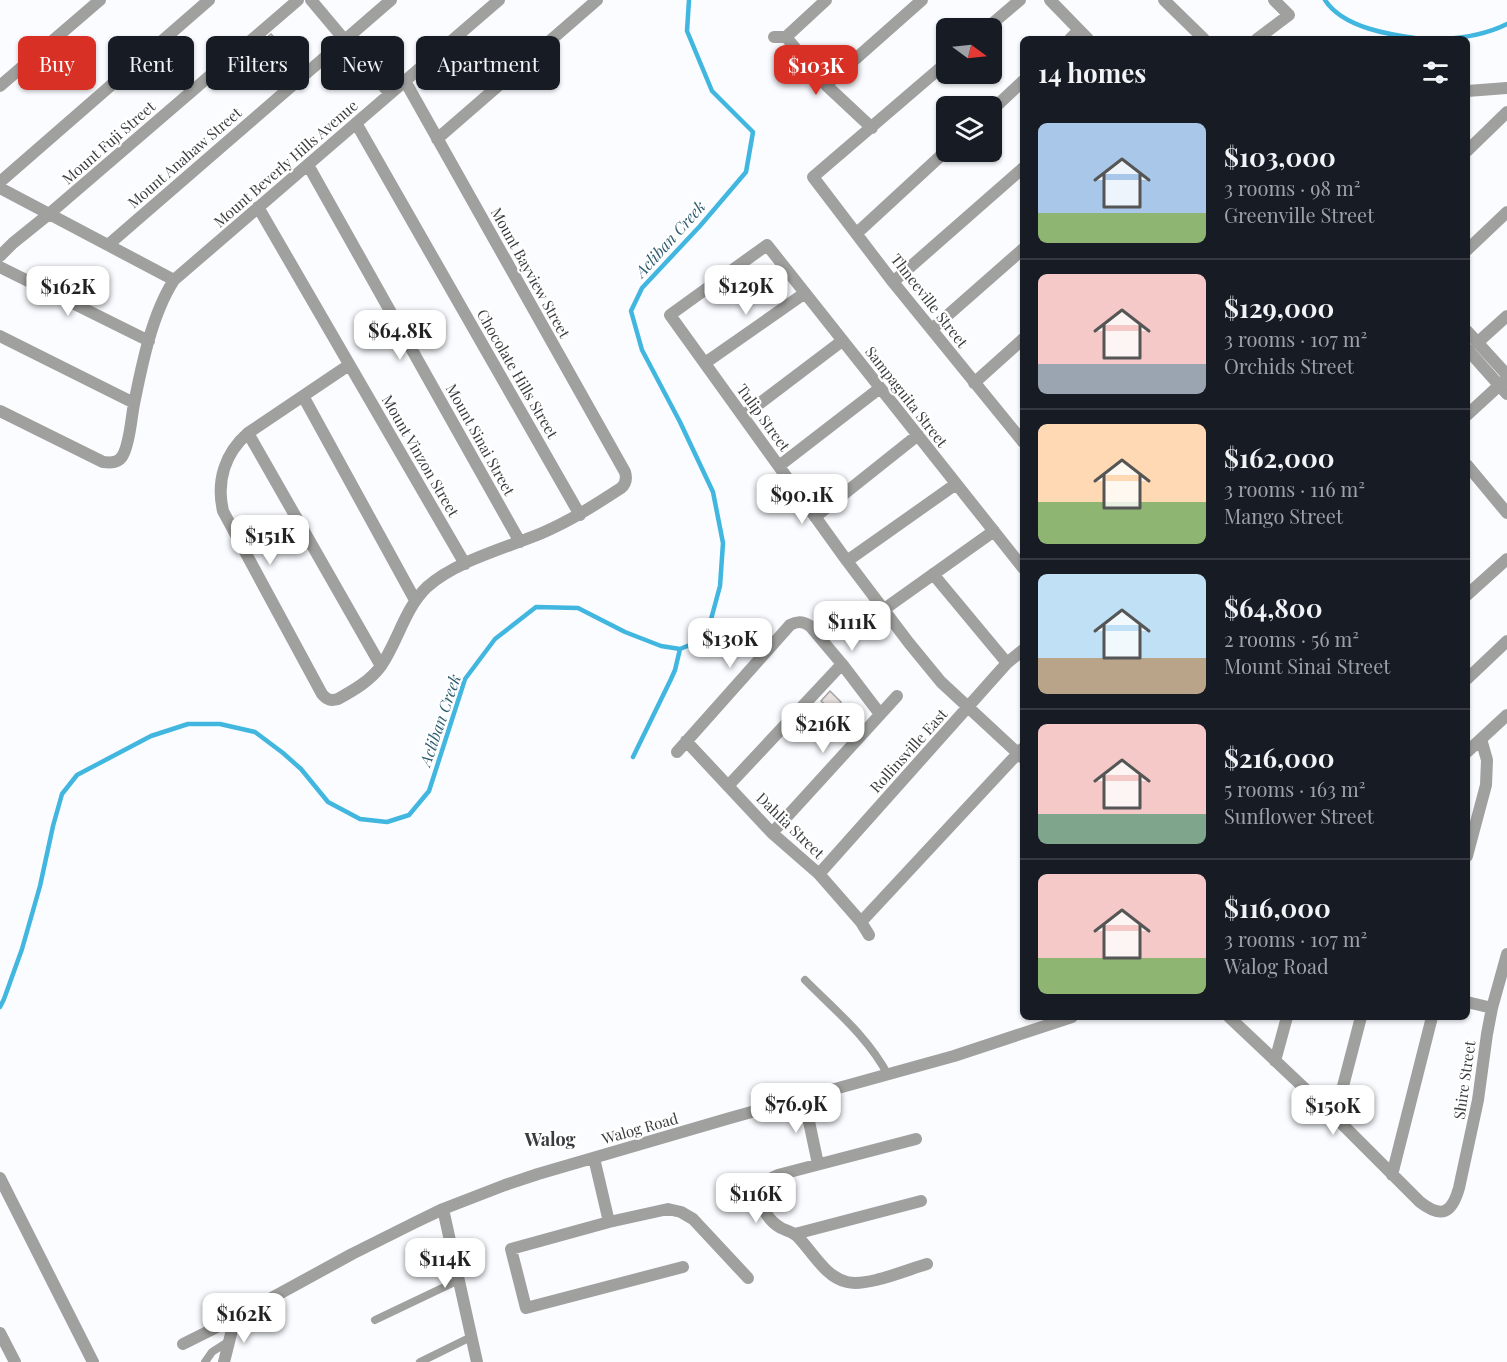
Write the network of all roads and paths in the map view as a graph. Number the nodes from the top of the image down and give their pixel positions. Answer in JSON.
{"nodes":[{"id":1,"x":100,"y":0,"type":"edge"},
{"id":2,"x":209,"y":0,"type":"edge"},
{"id":3,"x":298,"y":0,"type":"edge"},
{"id":4,"x":311,"y":0,"type":"edge"},
{"id":5,"x":391,"y":0,"type":"edge"},
{"id":6,"x":500,"y":0,"type":"edge"},
{"id":7,"x":597,"y":0,"type":"edge"},
{"id":8,"x":826,"y":0,"type":"edge"},
{"id":9,"x":922,"y":0,"type":"edge"},
{"id":10,"x":1020,"y":0,"type":"edge"},
{"id":11,"x":1050,"y":0,"type":"edge"},
{"id":12,"x":1164,"y":0,"type":"edge"},
{"id":13,"x":1274,"y":0,"type":"edge"},
{"id":14,"x":999,"y":18,"type":"edge"},
{"id":15,"x":341,"y":36,"type":"edge"},
{"id":16,"x":348,"y":36,"type":"edge"},
{"id":17,"x":1079,"y":36,"type":"edge"},
{"id":18,"x":1201,"y":36,"type":"edge"},
{"id":19,"x":1261,"y":36,"type":"edge"},
{"id":20,"x":321,"y":59,"type":"edge"},
{"id":21,"x":936,"y":72,"type":"edge"},
{"id":22,"x":405,"y":81,"type":"junction"},
{"id":23,"x":1020,"y":84,"type":"edge"},
{"id":24,"x":826,"y":85,"type":"junction"},
{"id":25,"x":0,"y":86,"type":"edge"},
{"id":26,"x":1507,"y":88,"type":"edge"},
{"id":27,"x":387,"y":90,"type":"edge"},
{"id":28,"x":1470,"y":91,"type":"edge"},
{"id":29,"x":390,"y":94,"type":"junction"},
{"id":30,"x":1002,"y":101,"type":"edge"},
{"id":31,"x":1507,"y":112,"type":"edge"},
{"id":32,"x":356,"y":123,"type":"junction"},
{"id":33,"x":872,"y":128,"type":"junction"},
{"id":34,"x":437,"y":139,"type":"junction"},
{"id":35,"x":1470,"y":148,"type":"edge"},
{"id":36,"x":936,"y":160,"type":"edge"},
{"id":37,"x":308,"y":165,"type":"junction"},
{"id":38,"x":1020,"y":171,"type":"edge"},
{"id":39,"x":0,"y":182,"type":"edge"},
{"id":40,"x":0,"y":188,"type":"edge"},
{"id":41,"x":258,"y":207,"type":"junction"},
{"id":42,"x":1507,"y":213,"type":"edge"},
{"id":43,"x":49,"y":214,"type":"junction"},
{"id":44,"x":857,"y":232,"type":"junction"},
{"id":45,"x":108,"y":245,"type":"junction"},
{"id":46,"x":1470,"y":247,"type":"edge"},
{"id":47,"x":1020,"y":252,"type":"edge"},
{"id":48,"x":0,"y":256,"type":"edge"},
{"id":49,"x":0,"y":267,"type":"edge"},
{"id":50,"x":174,"y":280,"type":"junction"},
{"id":51,"x":893,"y":282,"type":"junction"},
{"id":52,"x":805,"y":293,"type":"junction"},
{"id":53,"x":670,"y":315,"type":"joint"},
{"id":54,"x":1507,"y":316,"type":"edge"},
{"id":55,"x":932,"y":329,"type":"junction"},
{"id":56,"x":0,"y":336,"type":"edge"},
{"id":57,"x":150,"y":341,"type":"junction"},
{"id":58,"x":842,"y":341,"type":"junction"},
{"id":59,"x":1020,"y":342,"type":"edge"},
{"id":60,"x":1472,"y":346,"type":"edge"},
{"id":61,"x":705,"y":363,"type":"junction"},
{"id":62,"x":349,"y":364,"type":"junction"},
{"id":63,"x":974,"y":383,"type":"junction"},
{"id":64,"x":1505,"y":383,"type":"edge"},
{"id":65,"x":880,"y":388,"type":"junction"},
{"id":66,"x":303,"y":396,"type":"junction"},
{"id":67,"x":134,"y":403,"type":"junction"},
{"id":68,"x":0,"y":411,"type":"edge"},
{"id":69,"x":1470,"y":412,"type":"edge"},
{"id":70,"x":743,"y":416,"type":"junction"},
{"id":71,"x":248,"y":433,"type":"junction"},
{"id":72,"x":918,"y":435,"type":"junction"},
{"id":73,"x":1020,"y":438,"type":"edge"},
{"id":74,"x":779,"y":466,"type":"junction"},
{"id":75,"x":1470,"y":473,"type":"edge"},
{"id":76,"x":956,"y":484,"type":"junction"},
{"id":77,"x":1507,"y":513,"type":"edge"},
{"id":78,"x":580,"y":515,"type":"junction"},
{"id":79,"x":815,"y":517,"type":"junction"},
{"id":80,"x":994,"y":531,"type":"junction"},
{"id":81,"x":520,"y":542,"type":"junction"},
{"id":82,"x":1507,"y":559,"type":"edge"},
{"id":83,"x":847,"y":561,"type":"junction"},
{"id":84,"x":465,"y":564,"type":"junction"},
{"id":85,"x":1020,"y":564,"type":"edge"},
{"id":86,"x":933,"y":574,"type":"junction"},
{"id":87,"x":1470,"y":592,"type":"edge"},
{"id":88,"x":415,"y":600,"type":"junction"},
{"id":89,"x":883,"y":610,"type":"junction"},
{"id":90,"x":1507,"y":641,"type":"edge"},
{"id":91,"x":1020,"y":652,"type":"edge"},
{"id":92,"x":842,"y":663,"type":"junction"},
{"id":93,"x":1007,"y":663,"type":"junction"},
{"id":94,"x":381,"y":666,"type":"junction"},
{"id":95,"x":1470,"y":676,"type":"edge"},
{"id":96,"x":897,"y":696,"type":"dead end"},
{"id":97,"x":968,"y":708,"type":"junction"},
{"id":98,"x":880,"y":714,"type":"junction"},
{"id":99,"x":1507,"y":715,"type":"edge"},
{"id":100,"x":1481,"y":739,"type":"junction"},
{"id":101,"x":686,"y":741,"type":"junction"},
{"id":102,"x":1470,"y":749,"type":"edge"},
{"id":103,"x":676,"y":752,"type":"dead end"},
{"id":104,"x":1020,"y":752,"type":"edge"},
{"id":105,"x":1020,"y":754,"type":"edge"},
{"id":106,"x":728,"y":786,"type":"junction"},
{"id":107,"x":772,"y":833,"type":"junction"},
{"id":108,"x":1470,"y":844,"type":"edge"},
{"id":109,"x":819,"y":874,"type":"junction"},
{"id":110,"x":861,"y":922,"type":"junction"},
{"id":111,"x":869,"y":935,"type":"dead end"},
{"id":112,"x":1507,"y":954,"type":"edge"},
{"id":113,"x":805,"y":980,"type":"dead end"},
{"id":114,"x":1470,"y":1003,"type":"edge"},
{"id":115,"x":1492,"y":1008,"type":"junction"},
{"id":116,"x":1063,"y":1020,"type":"edge"},
{"id":117,"x":1232,"y":1020,"type":"edge"},
{"id":118,"x":1286,"y":1020,"type":"edge"},
{"id":119,"x":1360,"y":1020,"type":"edge"},
{"id":120,"x":1431,"y":1020,"type":"edge"},
{"id":121,"x":1275,"y":1061,"type":"junction"},
{"id":122,"x":888,"y":1075,"type":"junction"},
{"id":123,"x":804,"y":1098,"type":"junction"},
{"id":124,"x":1335,"y":1117,"type":"junction"},
{"id":125,"x":916,"y":1139,"type":"dead end"},
{"id":126,"x":594,"y":1158,"type":"junction"},
{"id":127,"x":818,"y":1164,"type":"junction"},
{"id":128,"x":1392,"y":1174,"type":"junction"},
{"id":129,"x":0,"y":1178,"type":"edge"},
{"id":130,"x":921,"y":1201,"type":"dead end"},
{"id":131,"x":443,"y":1209,"type":"junction"},
{"id":132,"x":609,"y":1222,"type":"junction"},
{"id":133,"x":795,"y":1234,"type":"junction"},
{"id":134,"x":927,"y":1264,"type":"dead end"},
{"id":135,"x":683,"y":1267,"type":"dead end"},
{"id":136,"x":747,"y":1278,"type":"dead end"},
{"id":137,"x":459,"y":1280,"type":"junction"},
{"id":138,"x":235,"y":1318,"type":"junction"},
{"id":139,"x":375,"y":1320,"type":"dead end"},
{"id":140,"x":0,"y":1333,"type":"edge"},
{"id":141,"x":471,"y":1337,"type":"junction"},
{"id":142,"x":229,"y":1341,"type":"junction"},
{"id":143,"x":183,"y":1344,"type":"dead end"},
{"id":144,"x":15,"y":1362,"type":"edge"},
{"id":145,"x":93,"y":1362,"type":"edge"},
{"id":146,"x":205,"y":1362,"type":"edge"},
{"id":147,"x":224,"y":1362,"type":"edge"},
{"id":148,"x":420,"y":1362,"type":"edge"},
{"id":149,"x":477,"y":1362,"type":"edge"}],
"edges":[{"from":1,"to":25,"type":"street"},
{"from":2,"to":39,"type":"street"},
{"from":3,"to":43,"type":"street","name":"Mount Fuji Street"},
{"from":4,"to":15,"type":"street"},
{"from":5,"to":16,"type":"street","name":"Mount Anahaw Street"},
{"from":6,"to":22,"type":"street","name":"Mount Beverly Hills Avenue"},
{"from":7,"to":34,"type":"street"},
{"from":8,"to":24,"type":"street"},
{"from":9,"to":24,"type":"street"},
{"from":10,"to":14,"type":"street"},
{"from":11,"to":17,"type":"street"},
{"from":12,"to":18,"type":"street"},
{"from":13,"to":19,"type":"street"},
{"from":20,"to":45,"type":"street","name":"Mount Anahaw Street"},
{"from":21,"to":33,"type":"street"},
{"from":22,"to":29,"type":"street","name":"Mount Beverly Hills Avenue"},
{"from":22,"to":34,"type":"street","name":"Mount Bayview Street"},
{"from":23,"to":30,"type":"street"},
{"from":24,"to":33,"type":"street"},
{"from":26,"to":28,"type":"street"},
{"from":27,"to":29,"type":"street"},
{"from":29,"to":32,"type":"street","name":"Mount Beverly Hills Avenue"},
{"from":31,"to":35,"type":"street"},
{"from":32,"to":37,"type":"street","name":"Mount Beverly Hills Avenue"},
{"from":32,"to":78,"type":"street","name":"Chocolate Hills Street"},
{"from":33,"to":44,"type":"street","name":"Thneeville Street"},
{"from":34,"to":78,"type":"street","name":"Mount Bayview Street"},
{"from":36,"to":44,"type":"street"},
{"from":37,"to":41,"type":"street","name":"Mount Beverly Hills Avenue"},
{"from":37,"to":81,"type":"street","name":"Mount Sinai Street"},
{"from":38,"to":51,"type":"street"},
{"from":40,"to":43,"type":"street"},
{"from":41,"to":50,"type":"street","name":"Mount Beverly Hills Avenue"},
{"from":41,"to":62,"type":"street","name":"Mount Vinzon Street"},
{"from":42,"to":46,"type":"street"},
{"from":43,"to":45,"type":"street"},
{"from":43,"to":48,"type":"street","name":"Mount Fuji Street"},
{"from":44,"to":51,"type":"street","name":"Thneeville Street"},
{"from":45,"to":50,"type":"street"},
{"from":47,"to":55,"type":"street"},
{"from":49,"to":57,"type":"street"},
{"from":50,"to":57,"type":"street"},
{"from":51,"to":55,"type":"street","name":"Thneeville Street"},
{"from":52,"to":53,"type":"street","name":"Sampaguita Street"},
{"from":52,"to":58,"type":"street","name":"Sampaguita Street"},
{"from":52,"to":61,"type":"street"},
{"from":53,"to":61,"type":"street","name":"Tulip Street"},
{"from":54,"to":60,"type":"street"},
{"from":55,"to":63,"type":"street","name":"Thneeville Street"},
{"from":56,"to":67,"type":"street"},
{"from":57,"to":67,"type":"street"},
{"from":58,"to":65,"type":"street","name":"Sampaguita Street"},
{"from":58,"to":70,"type":"street"},
{"from":59,"to":63,"type":"street"},
{"from":60,"to":64,"type":"street"},
{"from":61,"to":70,"type":"street","name":"Tulip Street"},
{"from":62,"to":66,"type":"street"},
{"from":62,"to":84,"type":"street","name":"Mount Vinzon Street"},
{"from":63,"to":73,"type":"street","name":"Thneeville Street"},
{"from":64,"to":69,"type":"street"},
{"from":65,"to":72,"type":"street","name":"Sampaguita Street"},
{"from":65,"to":74,"type":"street"},
{"from":66,"to":71,"type":"street"},
{"from":66,"to":88,"type":"street"},
{"from":67,"to":68,"type":"street"},
{"from":70,"to":74,"type":"street","name":"Tulip Street"},
{"from":71,"to":94,"type":"street"},
{"from":71,"to":94,"type":"street"},
{"from":72,"to":76,"type":"street","name":"Sampaguita Street"},
{"from":72,"to":79,"type":"street"},
{"from":74,"to":79,"type":"street","name":"Tulip Street"},
{"from":75,"to":77,"type":"street"},
{"from":76,"to":80,"type":"street","name":"Sampaguita Street"},
{"from":76,"to":83,"type":"street"},
{"from":78,"to":81,"type":"street"},
{"from":79,"to":83,"type":"street","name":"Tulip Street"},
{"from":80,"to":85,"type":"street","name":"Sampaguita Street"},
{"from":80,"to":86,"type":"street"},
{"from":81,"to":84,"type":"street"},
{"from":82,"to":87,"type":"street"},
{"from":83,"to":89,"type":"street","name":"Tulip Street"},
{"from":84,"to":88,"type":"street"},
{"from":86,"to":89,"type":"street"},
{"from":86,"to":93,"type":"street"},
{"from":88,"to":94,"type":"street"},
{"from":89,"to":97,"type":"street","name":"Tulip Street"},
{"from":90,"to":95,"type":"street"},
{"from":91,"to":93,"type":"street","name":"Rollinsville East"},
{"from":92,"to":98,"type":"street"},
{"from":92,"to":101,"type":"street"},
{"from":92,"to":106,"type":"street"},
{"from":93,"to":97,"type":"street","name":"Rollinsville East"},
{"from":96,"to":98,"type":"street"},
{"from":97,"to":104,"type":"street","name":"Tulip Street"},
{"from":97,"to":109,"type":"street","name":"Rollinsville East"},
{"from":98,"to":107,"type":"street"},
{"from":99,"to":100,"type":"street"},
{"from":100,"to":102,"type":"street"},
{"from":100,"to":108,"type":"street"},
{"from":101,"to":103,"type":"street"},
{"from":101,"to":106,"type":"street","name":"Dahlia Street"},
{"from":105,"to":110,"type":"street"},
{"from":106,"to":107,"type":"street","name":"Dahlia Street"},
{"from":107,"to":109,"type":"street","name":"Dahlia Street"},
{"from":109,"to":110,"type":"street","name":"Dahlia Street"},
{"from":110,"to":111,"type":"street","name":"Dahlia Street"},
{"from":112,"to":115,"type":"street","name":"Shire Street"},
{"from":113,"to":122,"type":"lane"},
{"from":114,"to":115,"type":"street"},
{"from":115,"to":128,"type":"street","name":"Shire Street"},
{"from":116,"to":122,"type":"street","name":"Walog Road"},
{"from":117,"to":121,"type":"street"},
{"from":118,"to":121,"type":"street"},
{"from":119,"to":124,"type":"street"},
{"from":120,"to":128,"type":"street"},
{"from":121,"to":124,"type":"street"},
{"from":122,"to":123,"type":"street","name":"Walog Road"},
{"from":123,"to":126,"type":"street","name":"Walog Road"},
{"from":123,"to":127,"type":"street"},
{"from":124,"to":128,"type":"street"},
{"from":125,"to":127,"type":"street"},
{"from":126,"to":131,"type":"street","name":"Walog Road"},
{"from":126,"to":132,"type":"street"},
{"from":127,"to":133,"type":"street"},
{"from":129,"to":145,"type":"street"},
{"from":130,"to":133,"type":"street"},
{"from":131,"to":137,"type":"street"},
{"from":131,"to":138,"type":"street","name":"Walog Road"},
{"from":132,"to":135,"type":"street"},
{"from":132,"to":136,"type":"street"},
{"from":133,"to":134,"type":"street"},
{"from":137,"to":139,"type":"lane"},
{"from":137,"to":141,"type":"street"},
{"from":138,"to":142,"type":"street"},
{"from":138,"to":143,"type":"street","name":"Walog Road"},
{"from":140,"to":144,"type":"street"},
{"from":141,"to":148,"type":"lane"},
{"from":141,"to":149,"type":"street"},
{"from":142,"to":146,"type":"lane"},
{"from":142,"to":147,"type":"street"}]}
